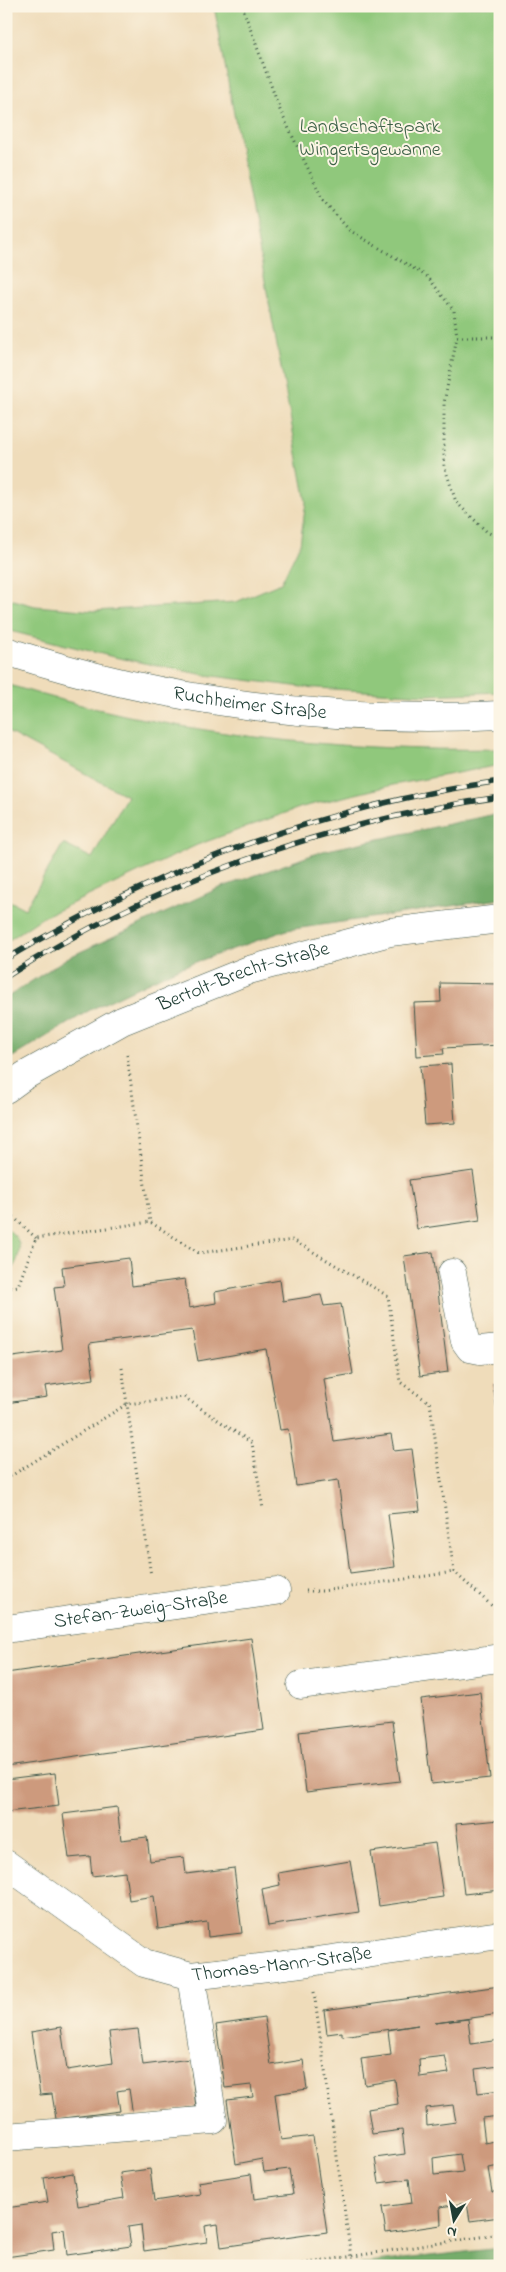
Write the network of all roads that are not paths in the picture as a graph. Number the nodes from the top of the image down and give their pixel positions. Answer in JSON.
{"nodes":[{"id":1,"x":6,"y":651,"type":"edge"},
{"id":2,"x":500,"y":715,"type":"edge"},
{"id":3,"x":500,"y":919,"type":"edge"},
{"id":4,"x":6,"y":1089,"type":"edge"},
{"id":5,"x":452,"y":1273,"type":"dead end"},
{"id":6,"x":500,"y":1348,"type":"edge"},
{"id":7,"x":276,"y":1591,"type":"road end"},
{"id":8,"x":6,"y":1629,"type":"edge"},
{"id":9,"x":500,"y":1658,"type":"edge"},
{"id":10,"x":301,"y":1686,"type":"dead end"},
{"id":11,"x":6,"y":1864,"type":"edge"},
{"id":12,"x":500,"y":1935,"type":"edge"},
{"id":13,"x":191,"y":1976,"type":"junction"},
{"id":14,"x":6,"y":2137,"type":"edge"}],
"edges":[{"from":1,"to":2,"type":"street","name":"Ruchheimer Straße"},
{"from":3,"to":4,"type":"street","name":"Bertolt-Brecht-Straße"},
{"from":5,"to":6,"type":"street"},
{"from":7,"to":8,"type":"street","name":"Stefan-Zweig-Straße"},
{"from":9,"to":10,"type":"street"},
{"from":11,"to":13,"type":"street","name":"Thomas-Mann-Straße"},
{"from":12,"to":13,"type":"street","name":"Thomas-Mann-Straße"},
{"from":13,"to":14,"type":"street"}]}
